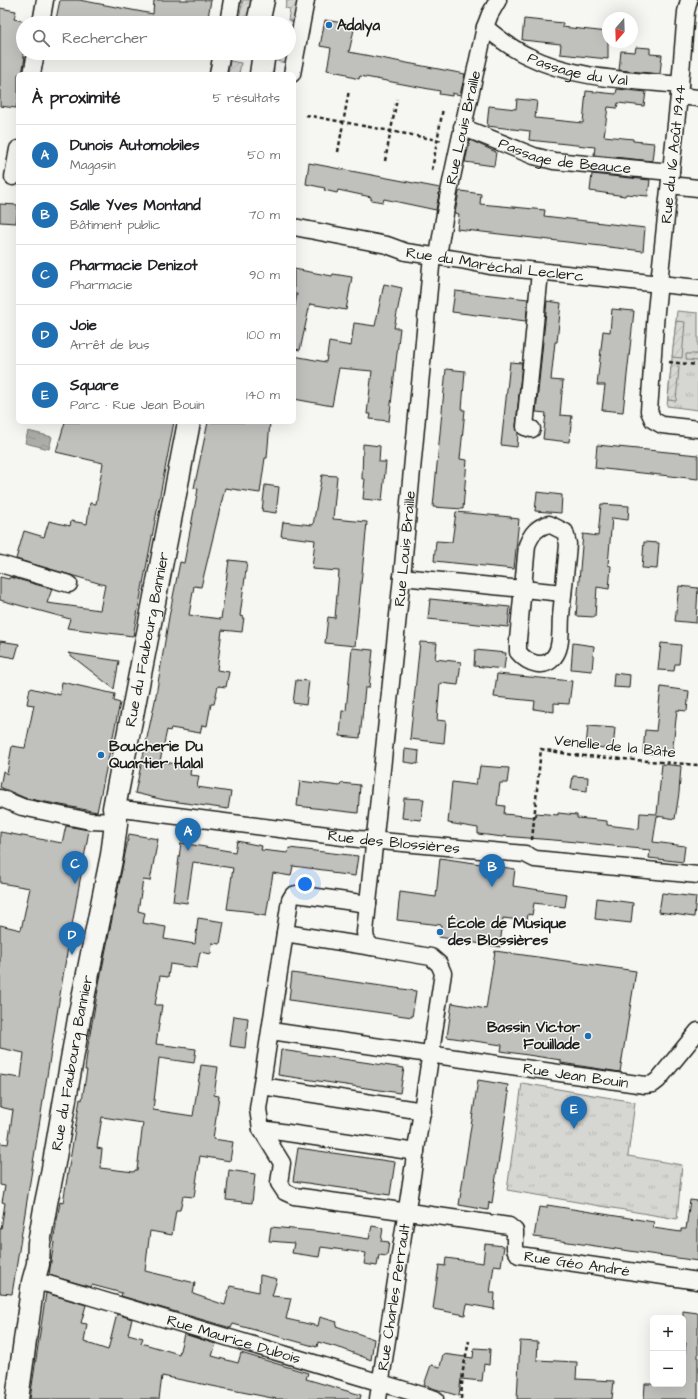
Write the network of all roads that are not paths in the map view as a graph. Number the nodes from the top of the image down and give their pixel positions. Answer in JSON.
{"nodes":[{"id":1,"x":45,"y":0,"type":"edge"},
{"id":2,"x":232,"y":0,"type":"edge"},
{"id":3,"x":263,"y":0,"type":"edge"},
{"id":4,"x":274,"y":0,"type":"edge"},
{"id":5,"x":306,"y":0,"type":"edge"},
{"id":6,"x":498,"y":0,"type":"edge"},
{"id":7,"x":689,"y":0,"type":"edge"},
{"id":8,"x":42,"y":16,"type":"edge"},
{"id":9,"x":229,"y":16,"type":"edge"},
{"id":10,"x":260,"y":16,"type":"edge"},
{"id":11,"x":271,"y":16,"type":"edge"},
{"id":12,"x":485,"y":27,"type":"junction"},
{"id":13,"x":296,"y":53,"type":"edge"},
{"id":14,"x":35,"y":60,"type":"edge"},
{"id":15,"x":221,"y":60,"type":"edge"},
{"id":16,"x":252,"y":60,"type":"edge"},
{"id":17,"x":263,"y":60,"type":"edge"},
{"id":18,"x":295,"y":60,"type":"edge"},
{"id":19,"x":32,"y":72,"type":"edge"},
{"id":20,"x":218,"y":72,"type":"edge"},
{"id":21,"x":249,"y":72,"type":"edge"},
{"id":22,"x":260,"y":72,"type":"edge"},
{"id":23,"x":292,"y":72,"type":"edge"},
{"id":24,"x":679,"y":90,"type":"junction"},
{"id":25,"x":698,"y":98,"type":"edge"},
{"id":26,"x":462,"y":127,"type":"junction"},
{"id":27,"x":16,"y":156,"type":"edge"},
{"id":28,"x":10,"y":178,"type":"edge"},
{"id":29,"x":670,"y":179,"type":"junction"},
{"id":30,"x":698,"y":188,"type":"edge"},
{"id":31,"x":296,"y":226,"type":"edge"},
{"id":32,"x":435,"y":256,"type":"junction"},
{"id":33,"x":540,"y":272,"type":"junction"},
{"id":34,"x":659,"y":285,"type":"junction"},
{"id":35,"x":698,"y":288,"type":"edge"},
{"id":36,"x":189,"y":424,"type":"edge"},
{"id":37,"x":532,"y":429,"type":"dead end"},
{"id":38,"x":698,"y":429,"type":"edge"},
{"id":39,"x":0,"y":564,"type":"edge"},
{"id":40,"x":402,"y":578,"type":"junction"},
{"id":41,"x":69,"y":584,"type":"dead end"},
{"id":42,"x":523,"y":589,"type":"junction"},
{"id":43,"x":563,"y":593,"type":"junction"},
{"id":44,"x":0,"y":798,"type":"edge"},
{"id":45,"x":115,"y":815,"type":"junction"},
{"id":46,"x":375,"y":840,"type":"junction"},
{"id":47,"x":698,"y":875,"type":"edge"},
{"id":48,"x":368,"y":904,"type":"junction"},
{"id":49,"x":285,"y":933,"type":"junction"},
{"id":50,"x":372,"y":948,"type":"junction"},
{"id":51,"x":270,"y":1030,"type":"junction"},
{"id":52,"x":698,"y":1031,"type":"edge"},
{"id":53,"x":693,"y":1045,"type":"edge"},
{"id":54,"x":430,"y":1054,"type":"junction"},
{"id":55,"x":262,"y":1086,"type":"junction"},
{"id":56,"x":423,"y":1111,"type":"junction"},
{"id":57,"x":261,"y":1129,"type":"junction"},
{"id":58,"x":416,"y":1152,"type":"junction"},
{"id":59,"x":408,"y":1212,"type":"junction"},
{"id":60,"x":698,"y":1281,"type":"edge"},
{"id":61,"x":33,"y":1282,"type":"junction"},
{"id":62,"x":381,"y":1382,"type":"junction"},
{"id":63,"x":17,"y":1399,"type":"edge"},
{"id":64,"x":378,"y":1399,"type":"edge"},
{"id":65,"x":435,"y":1399,"type":"edge"}],
"edges":[{"from":1,"to":8,"type":"street"},
{"from":2,"to":9,"type":"street"},
{"from":3,"to":10,"type":"main road"},
{"from":4,"to":11,"type":"main road"},
{"from":5,"to":13,"type":"street"},
{"from":6,"to":12,"type":"street","name":"Rue Louis Braille"},
{"from":7,"to":24,"type":"street","name":"Rue du 16 Août 1944"},
{"from":12,"to":24,"type":"street","name":"Passage du Val"},
{"from":12,"to":26,"type":"street","name":"Rue Louis Braille"},
{"from":14,"to":19,"type":"street"},
{"from":15,"to":20,"type":"street"},
{"from":16,"to":21,"type":"main road"},
{"from":17,"to":22,"type":"main road"},
{"from":18,"to":23,"type":"street"},
{"from":24,"to":25,"type":"street","name":"Passage du Val"},
{"from":24,"to":29,"type":"street","name":"Rue du 16 Août 1944"},
{"from":26,"to":29,"type":"street","name":"Passage de Beauce"},
{"from":26,"to":32,"type":"street","name":"Rue Louis Braille"},
{"from":27,"to":28,"type":"street"},
{"from":29,"to":30,"type":"street","name":"Passage de Beauce"},
{"from":29,"to":34,"type":"street","name":"Rue du 16 Août 1944"},
{"from":31,"to":32,"type":"street","name":"Rue du Maréchal Leclerc"},
{"from":32,"to":33,"type":"street","name":"Rue du Maréchal Leclerc"},
{"from":32,"to":40,"type":"street","name":"Rue Louis Braille"},
{"from":33,"to":34,"type":"street","name":"Rue du Maréchal Leclerc"},
{"from":33,"to":37,"type":"street"},
{"from":34,"to":35,"type":"street","name":"Rue du Maréchal Leclerc"},
{"from":34,"to":38,"type":"street","name":"Rue du 16 Août 1944"},
{"from":36,"to":45,"type":"main road","name":"Rue du Faubourg Bannier"},
{"from":39,"to":41,"type":"street"},
{"from":40,"to":42,"type":"street"},
{"from":40,"to":46,"type":"street","name":"Rue Louis Braille"},
{"from":42,"to":43,"type":"street"},
{"from":42,"to":43,"type":"street"},
{"from":42,"to":43,"type":"street"},
{"from":44,"to":45,"type":"street","name":"Rue des Blossières"},
{"from":45,"to":46,"type":"street","name":"Rue des Blossières"},
{"from":45,"to":61,"type":"main road","name":"Rue du Faubourg Bannier"},
{"from":46,"to":47,"type":"street","name":"Rue des Blossières"},
{"from":46,"to":48,"type":"street"},
{"from":48,"to":49,"type":"street","name":"Rue Charles Perrault"},
{"from":48,"to":50,"type":"street"},
{"from":49,"to":50,"type":"street","name":"Rue Charles Perrault"},
{"from":49,"to":51,"type":"street","name":"Rue Charles Perrault"},
{"from":50,"to":54,"type":"street","name":"Rue Charles Perrault"},
{"from":51,"to":54,"type":"street"},
{"from":51,"to":55,"type":"street","name":"Rue Charles Perrault"},
{"from":52,"to":53,"type":"street","name":"Rue Jean Bouin"},
{"from":53,"to":54,"type":"street","name":"Rue Jean Bouin"},
{"from":54,"to":56,"type":"street","name":"Rue Charles Perrault"},
{"from":55,"to":56,"type":"street"},
{"from":55,"to":57,"type":"street","name":"Rue Charles Perrault"},
{"from":56,"to":58,"type":"street","name":"Rue Charles Perrault"},
{"from":57,"to":58,"type":"street"},
{"from":57,"to":59,"type":"street","name":"Rue Charles Perrault"},
{"from":58,"to":59,"type":"street","name":"Rue Charles Perrault"},
{"from":59,"to":60,"type":"street","name":"Rue Géo André"},
{"from":59,"to":62,"type":"street","name":"Rue Charles Perrault"},
{"from":61,"to":62,"type":"street","name":"Rue Maurice Dubois"},
{"from":61,"to":63,"type":"main road","name":"Rue du Faubourg Bannier"},
{"from":62,"to":64,"type":"street","name":"Rue Charles Perrault"},
{"from":62,"to":65,"type":"street","name":"Rue Maurice Dubois"}]}
